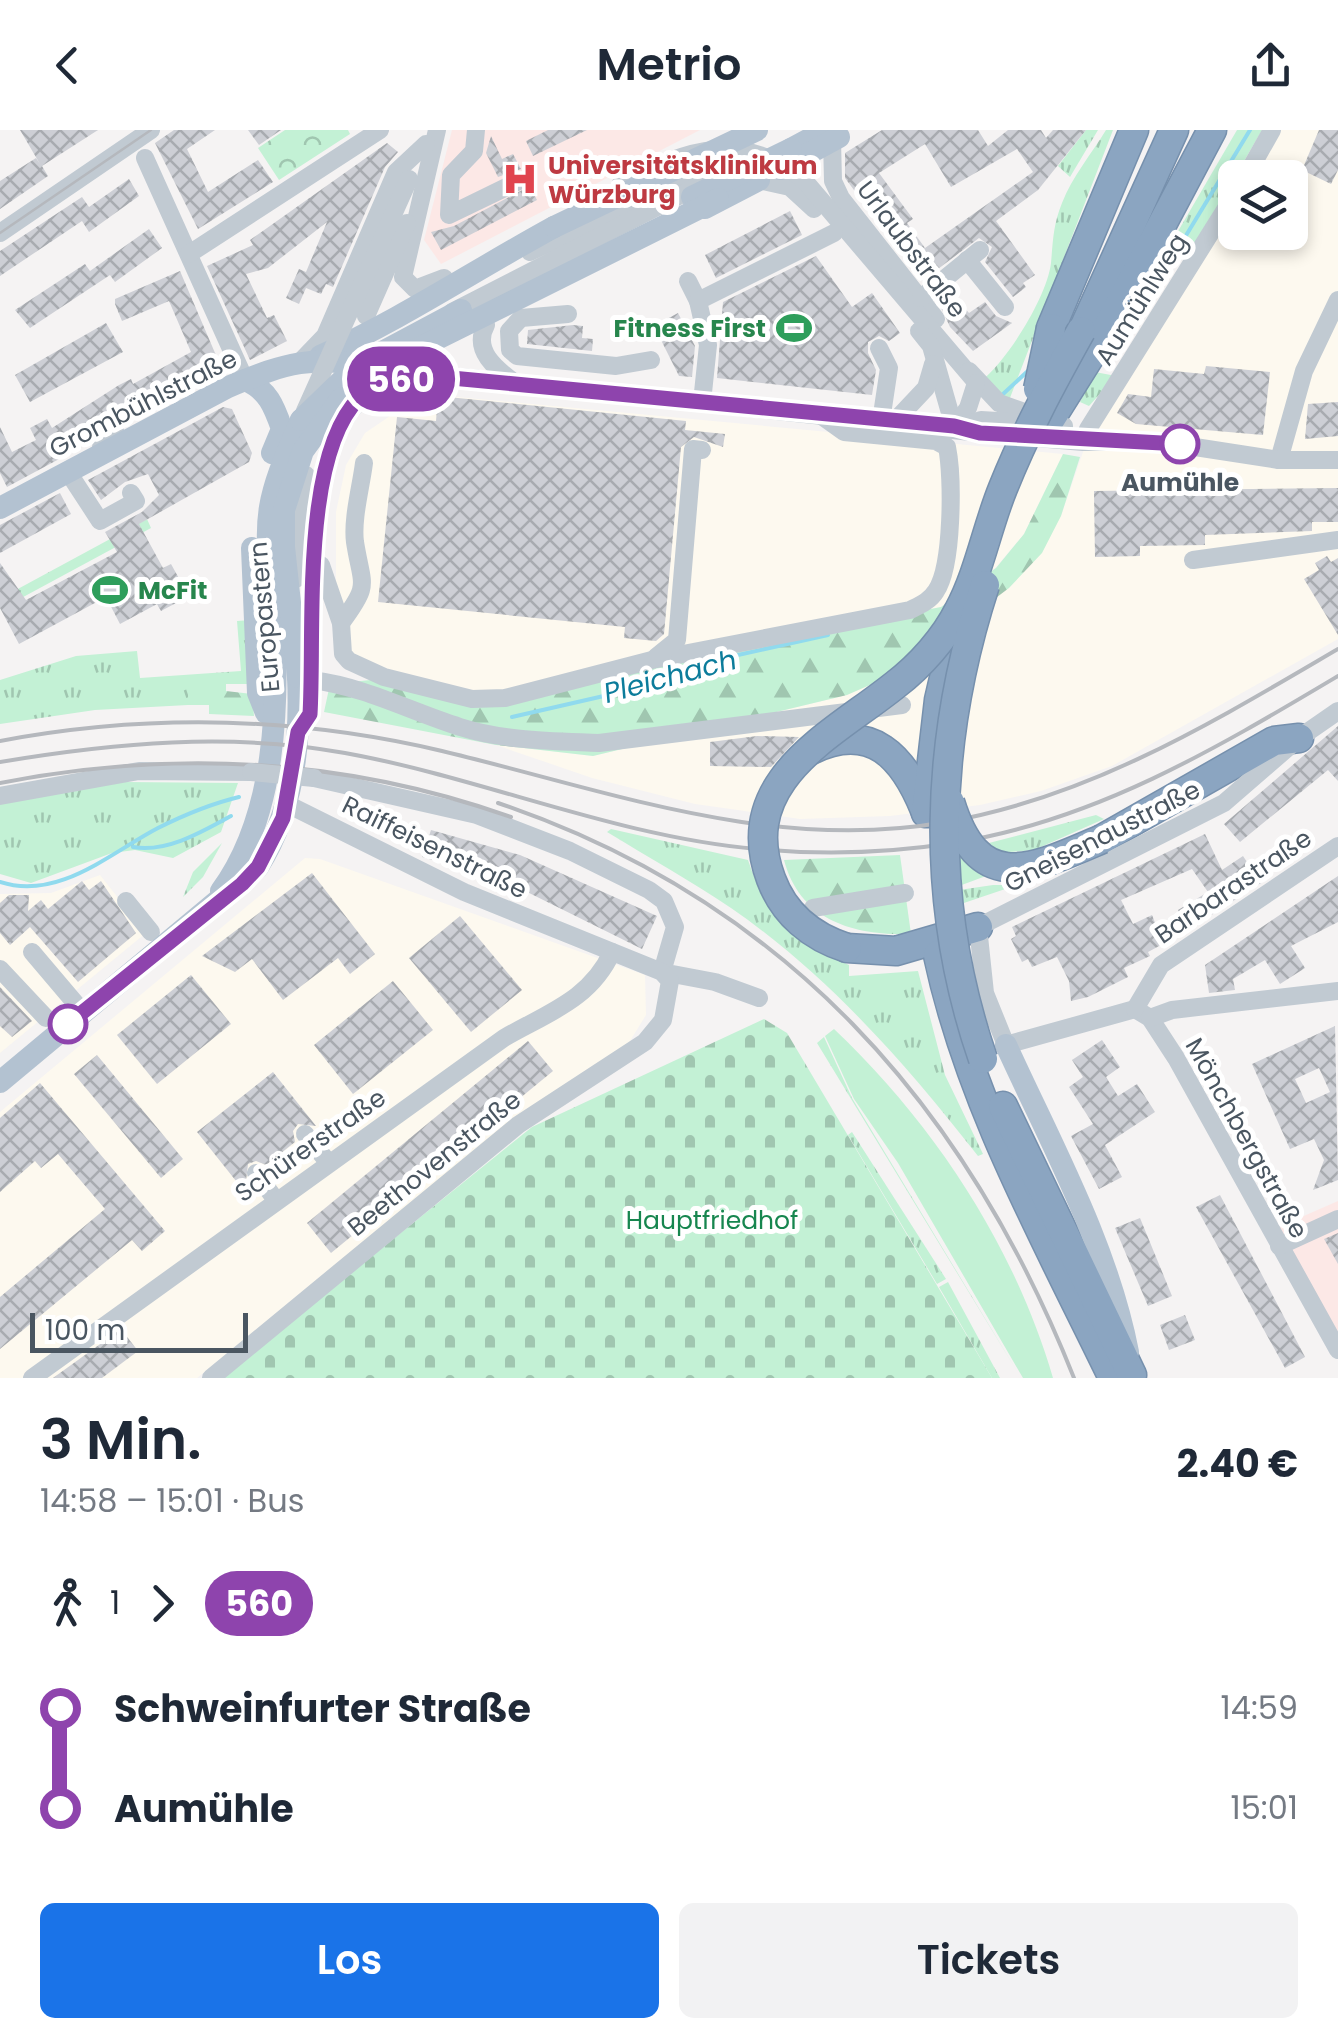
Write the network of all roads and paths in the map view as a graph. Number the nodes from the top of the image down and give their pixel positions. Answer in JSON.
{"nodes":[{"id":1,"x":151,"y":130,"type":"edge"},
{"id":2,"x":380,"y":130,"type":"edge"},
{"id":3,"x":476,"y":130,"type":"edge"},
{"id":4,"x":756,"y":130,"type":"edge"},
{"id":5,"x":1134,"y":130,"type":"edge"},
{"id":6,"x":1174,"y":130,"type":"edge"},
{"id":7,"x":1212,"y":130,"type":"edge"},
{"id":8,"x":1272,"y":130,"type":"edge"},
{"id":9,"x":128,"y":133,"type":"edge"},
{"id":10,"x":837,"y":134,"type":"edge"},
{"id":11,"x":432,"y":135,"type":"edge"},
{"id":12,"x":146,"y":158,"type":"dead end"},
{"id":13,"x":1255,"y":160,"type":"edge"},
{"id":14,"x":783,"y":167,"type":"junction"},
{"id":15,"x":419,"y":178,"type":"junction"},
{"id":16,"x":519,"y":181,"type":"dead end"},
{"id":17,"x":718,"y":200,"type":"junction"},
{"id":18,"x":1218,"y":221,"type":"edge"},
{"id":19,"x":0,"y":225,"type":"edge"},
{"id":20,"x":0,"y":233,"type":"edge"},
{"id":21,"x":834,"y":233,"type":"junction"},
{"id":22,"x":188,"y":254,"type":"junction"},
{"id":23,"x":688,"y":281,"type":"dead end"},
{"id":24,"x":433,"y":292,"type":"junction"},
{"id":25,"x":923,"y":296,"type":"junction"},
{"id":26,"x":1338,"y":300,"type":"edge"},
{"id":27,"x":698,"y":301,"type":"junction"},
{"id":28,"x":1005,"y":307,"type":"dead end"},
{"id":29,"x":722,"y":312,"type":"dead end"},
{"id":30,"x":568,"y":314,"type":"dead end"},
{"id":31,"x":366,"y":316,"type":"dead end"},
{"id":32,"x":493,"y":322,"type":"junction"},
{"id":33,"x":432,"y":323,"type":"junction"},
{"id":34,"x":703,"y":323,"type":"junction"},
{"id":35,"x":1092,"y":333,"type":"junction"},
{"id":36,"x":879,"y":348,"type":"dead end"},
{"id":37,"x":933,"y":353,"type":"junction"},
{"id":38,"x":308,"y":360,"type":"junction"},
{"id":39,"x":652,"y":360,"type":"dead end"},
{"id":40,"x":380,"y":374,"type":"junction"},
{"id":41,"x":245,"y":380,"type":"junction"},
{"id":42,"x":976,"y":382,"type":"junction"},
{"id":43,"x":515,"y":383,"type":"junction"},
{"id":44,"x":702,"y":402,"type":"junction"},
{"id":45,"x":823,"y":417,"type":"junction"},
{"id":46,"x":300,"y":420,"type":"junction"},
{"id":47,"x":887,"y":422,"type":"junction"},
{"id":48,"x":1049,"y":422,"type":"junction"},
{"id":49,"x":957,"y":427,"type":"junction"},
{"id":50,"x":1088,"y":428,"type":"junction"},
{"id":51,"x":1117,"y":440,"type":"junction"},
{"id":52,"x":702,"y":450,"type":"dead end"},
{"id":53,"x":1279,"y":460,"type":"junction"},
{"id":54,"x":1338,"y":460,"type":"edge"},
{"id":55,"x":364,"y":463,"type":"dead end"},
{"id":56,"x":68,"y":472,"type":"junction"},
{"id":57,"x":306,"y":476,"type":"dead end"},
{"id":58,"x":131,"y":493,"type":"dead end"},
{"id":59,"x":0,"y":508,"type":"edge"},
{"id":60,"x":1338,"y":540,"type":"edge"},
{"id":61,"x":316,"y":550,"type":"junction"},
{"id":62,"x":1193,"y":560,"type":"dead end"},
{"id":63,"x":363,"y":584,"type":"junction"},
{"id":64,"x":328,"y":589,"type":"junction"},
{"id":65,"x":960,"y":610,"type":"junction"},
{"id":66,"x":340,"y":622,"type":"junction"},
{"id":67,"x":313,"y":644,"type":"junction"},
{"id":68,"x":652,"y":660,"type":"junction"},
{"id":69,"x":305,"y":678,"type":"junction"},
{"id":70,"x":902,"y":705,"type":"dead end"},
{"id":71,"x":1338,"y":711,"type":"edge"},
{"id":72,"x":272,"y":720,"type":"junction"},
{"id":73,"x":1299,"y":738,"type":"junction"},
{"id":74,"x":802,"y":756,"type":"junction"},
{"id":75,"x":945,"y":786,"type":"junction"},
{"id":76,"x":0,"y":796,"type":"edge"},
{"id":77,"x":287,"y":804,"type":"junction"},
{"id":78,"x":926,"y":813,"type":"junction"},
{"id":79,"x":1338,"y":846,"type":"edge"},
{"id":80,"x":905,"y":893,"type":"dead end"},
{"id":81,"x":126,"y":901,"type":"dead end"},
{"id":82,"x":814,"y":908,"type":"dead end"},
{"id":83,"x":200,"y":914,"type":"junction"},
{"id":84,"x":978,"y":927,"type":"junction"},
{"id":85,"x":150,"y":932,"type":"dead end"},
{"id":86,"x":32,"y":952,"type":"dead end"},
{"id":87,"x":612,"y":952,"type":"junction"},
{"id":88,"x":0,"y":969,"type":"edge"},
{"id":89,"x":666,"y":977,"type":"junction"},
{"id":90,"x":1338,"y":991,"type":"edge"},
{"id":91,"x":759,"y":998,"type":"dead end"},
{"id":92,"x":82,"y":1012,"type":"junction"},
{"id":93,"x":1143,"y":1013,"type":"junction"},
{"id":94,"x":46,"y":1018,"type":"dead end"},
{"id":95,"x":986,"y":1056,"type":"junction"},
{"id":96,"x":0,"y":1082,"type":"edge"},
{"id":97,"x":305,"y":1134,"type":"dead end"},
{"id":98,"x":328,"y":1162,"type":"junction"},
{"id":99,"x":256,"y":1174,"type":"dead end"},
{"id":100,"x":275,"y":1199,"type":"junction"},
{"id":101,"x":1338,"y":1220,"type":"edge"},
{"id":102,"x":1279,"y":1246,"type":"junction"},
{"id":103,"x":1338,"y":1350,"type":"edge"},
{"id":104,"x":1126,"y":1377,"type":"edge"},
{"id":105,"x":32,"y":1378,"type":"edge"},
{"id":106,"x":211,"y":1378,"type":"edge"}],
"edges":[{"from":1,"to":20,"type":"street"},
{"from":2,"to":22,"type":"street"},
{"from":3,"to":16,"type":"street"},
{"from":4,"to":24,"type":"main road","name":"Europastern","bridge":true},
{"from":5,"to":48,"type":"highway","bridge":true},
{"from":6,"to":35,"type":"highway"},
{"from":7,"to":35,"type":"highway"},
{"from":8,"to":13,"type":"street"},
{"from":9,"to":19,"type":"street"},
{"from":10,"to":14,"type":"main road"},
{"from":10,"to":14,"type":"main road","name":"Europastern","bridge":true},
{"from":10,"to":25,"type":"street","name":"Urlaubstraße"},
{"from":11,"to":15,"type":"street"},
{"from":11,"to":38,"type":"street"},
{"from":12,"to":22,"type":"street"},
{"from":14,"to":17,"type":"main road","name":"Europastern"},
{"from":14,"to":21,"type":"street","name":"Urlaubstraße"},
{"from":14,"to":24,"type":"street","name":"Europastern"},
{"from":14,"to":33,"type":"main road","name":"Europastern","bridge":true},
{"from":14,"to":33,"type":"street","name":"Europastern","bridge":true},
{"from":14,"to":42,"type":"street","name":"Urlaubstraße"},
{"from":15,"to":24,"type":"street"},
{"from":15,"to":31,"type":"street"},
{"from":15,"to":46,"type":"street","name":"Europastern","bridge":true},
{"from":17,"to":32,"type":"main road","name":"Europastern","bridge":true},
{"from":17,"to":69,"type":"main road","name":"Europastern","bridge":true},
{"from":18,"to":50,"type":"street","name":"Aumühlweg"},
{"from":21,"to":27,"type":"street"},
{"from":21,"to":37,"type":"street","name":"Urlaubstraße"},
{"from":22,"to":41,"type":"street"},
{"from":23,"to":27,"type":"street"},
{"from":24,"to":38,"type":"main road","name":"Europastern"},
{"from":25,"to":28,"type":"street"},
{"from":25,"to":42,"type":"street","name":"Urlaubstraße"},
{"from":26,"to":53,"type":"street"},
{"from":27,"to":34,"type":"street"},
{"from":29,"to":34,"type":"street"},
{"from":30,"to":39,"type":"street"},
{"from":32,"to":40,"type":"main road","name":"Europastern"},
{"from":32,"to":43,"type":"street"},
{"from":33,"to":46,"type":"main road","name":"Europastern","bridge":true},
{"from":34,"to":44,"type":"street"},
{"from":35,"to":48,"type":"highway","bridge":true},
{"from":36,"to":47,"type":"street"},
{"from":37,"to":47,"type":"street","name":"Urlaubstraße"},
{"from":37,"to":49,"type":"street","name":"Urlaubstraße"},
{"from":38,"to":40,"type":"main road","name":"Grombühlstraße"},
{"from":38,"to":41,"type":"main road","name":"Grombühlstraße"},
{"from":40,"to":43,"type":"street"},
{"from":40,"to":61,"type":"street"},
{"from":41,"to":56,"type":"main road","name":"Grombühlstraße"},
{"from":41,"to":72,"type":"main road"},
{"from":42,"to":48,"type":"street","name":"Urlaubstraße"},
{"from":42,"to":49,"type":"street"},
{"from":43,"to":44,"type":"street"},
{"from":44,"to":45,"type":"street"},
{"from":45,"to":47,"type":"street"},
{"from":45,"to":68,"type":"street"},
{"from":46,"to":72,"type":"main road","name":"Europastern"},
{"from":47,"to":49,"type":"street"},
{"from":48,"to":49,"type":"street"},
{"from":48,"to":50,"type":"street"},
{"from":48,"to":65,"type":"highway","bridge":true},
{"from":48,"to":75,"type":"highway","bridge":true},
{"from":49,"to":51,"type":"street"},
{"from":50,"to":51,"type":"street"},
{"from":51,"to":53,"type":"street"},
{"from":52,"to":68,"type":"street"},
{"from":53,"to":54,"type":"street"},
{"from":55,"to":63,"type":"street"},
{"from":56,"to":58,"type":"street"},
{"from":56,"to":59,"type":"main road","name":"Grombühlstraße"},
{"from":57,"to":67,"type":"street","name":"Europastern"},
{"from":60,"to":62,"type":"street"},
{"from":61,"to":64,"type":"street"},
{"from":61,"to":67,"type":"street"},
{"from":63,"to":64,"type":"street"},
{"from":63,"to":66,"type":"street"},
{"from":64,"to":66,"type":"street"},
{"from":65,"to":74,"type":"highway","bridge":true},
{"from":65,"to":78,"type":"highway"},
{"from":66,"to":68,"type":"street"},
{"from":67,"to":69,"type":"street"},
{"from":69,"to":70,"type":"street"},
{"from":69,"to":77,"type":"main road","name":"Europastern"},
{"from":71,"to":73,"type":"street","name":"Gneisenaustraße"},
{"from":72,"to":83,"type":"main road","name":"Europastern"},
{"from":73,"to":75,"type":"highway","bridge":true},
{"from":73,"to":84,"type":"street","name":"Gneisenaustraße"},
{"from":74,"to":78,"type":"highway"},
{"from":74,"to":84,"type":"highway","bridge":true},
{"from":75,"to":95,"type":"highway","bridge":true},
{"from":76,"to":89,"type":"street","name":"Beethovenstraße","bridge":true},
{"from":77,"to":83,"type":"main road","name":"Europastern"},
{"from":77,"to":87,"type":"street","name":"Raiffeisenstraße"},
{"from":78,"to":95,"type":"highway"},
{"from":79,"to":93,"type":"street","name":"Barbarastraße"},
{"from":80,"to":82,"type":"street"},
{"from":81,"to":85,"type":"street"},
{"from":83,"to":92,"type":"main road"},
{"from":84,"to":95,"type":"street"},
{"from":86,"to":92,"type":"street"},
{"from":87,"to":89,"type":"street","name":"Raiffeisenstraße"},
{"from":87,"to":98,"type":"street","name":"Schürerstraße"},
{"from":88,"to":94,"type":"street"},
{"from":89,"to":91,"type":"street","name":"Raiffeisenstraße"},
{"from":89,"to":106,"type":"street","name":"Beethovenstraße"},
{"from":90,"to":93,"type":"street"},
{"from":92,"to":96,"type":"main road"},
{"from":93,"to":95,"type":"street"},
{"from":93,"to":102,"type":"street","name":"Mönchbergstraße"},
{"from":95,"to":104,"type":"highway"},
{"from":97,"to":98,"type":"street"},
{"from":98,"to":100,"type":"street","name":"Schürerstraße"},
{"from":99,"to":100,"type":"street"},
{"from":100,"to":105,"type":"street","name":"Schürerstraße"},
{"from":101,"to":102,"type":"street"},
{"from":102,"to":103,"type":"street","name":"Mönchbergstraße"}]}
